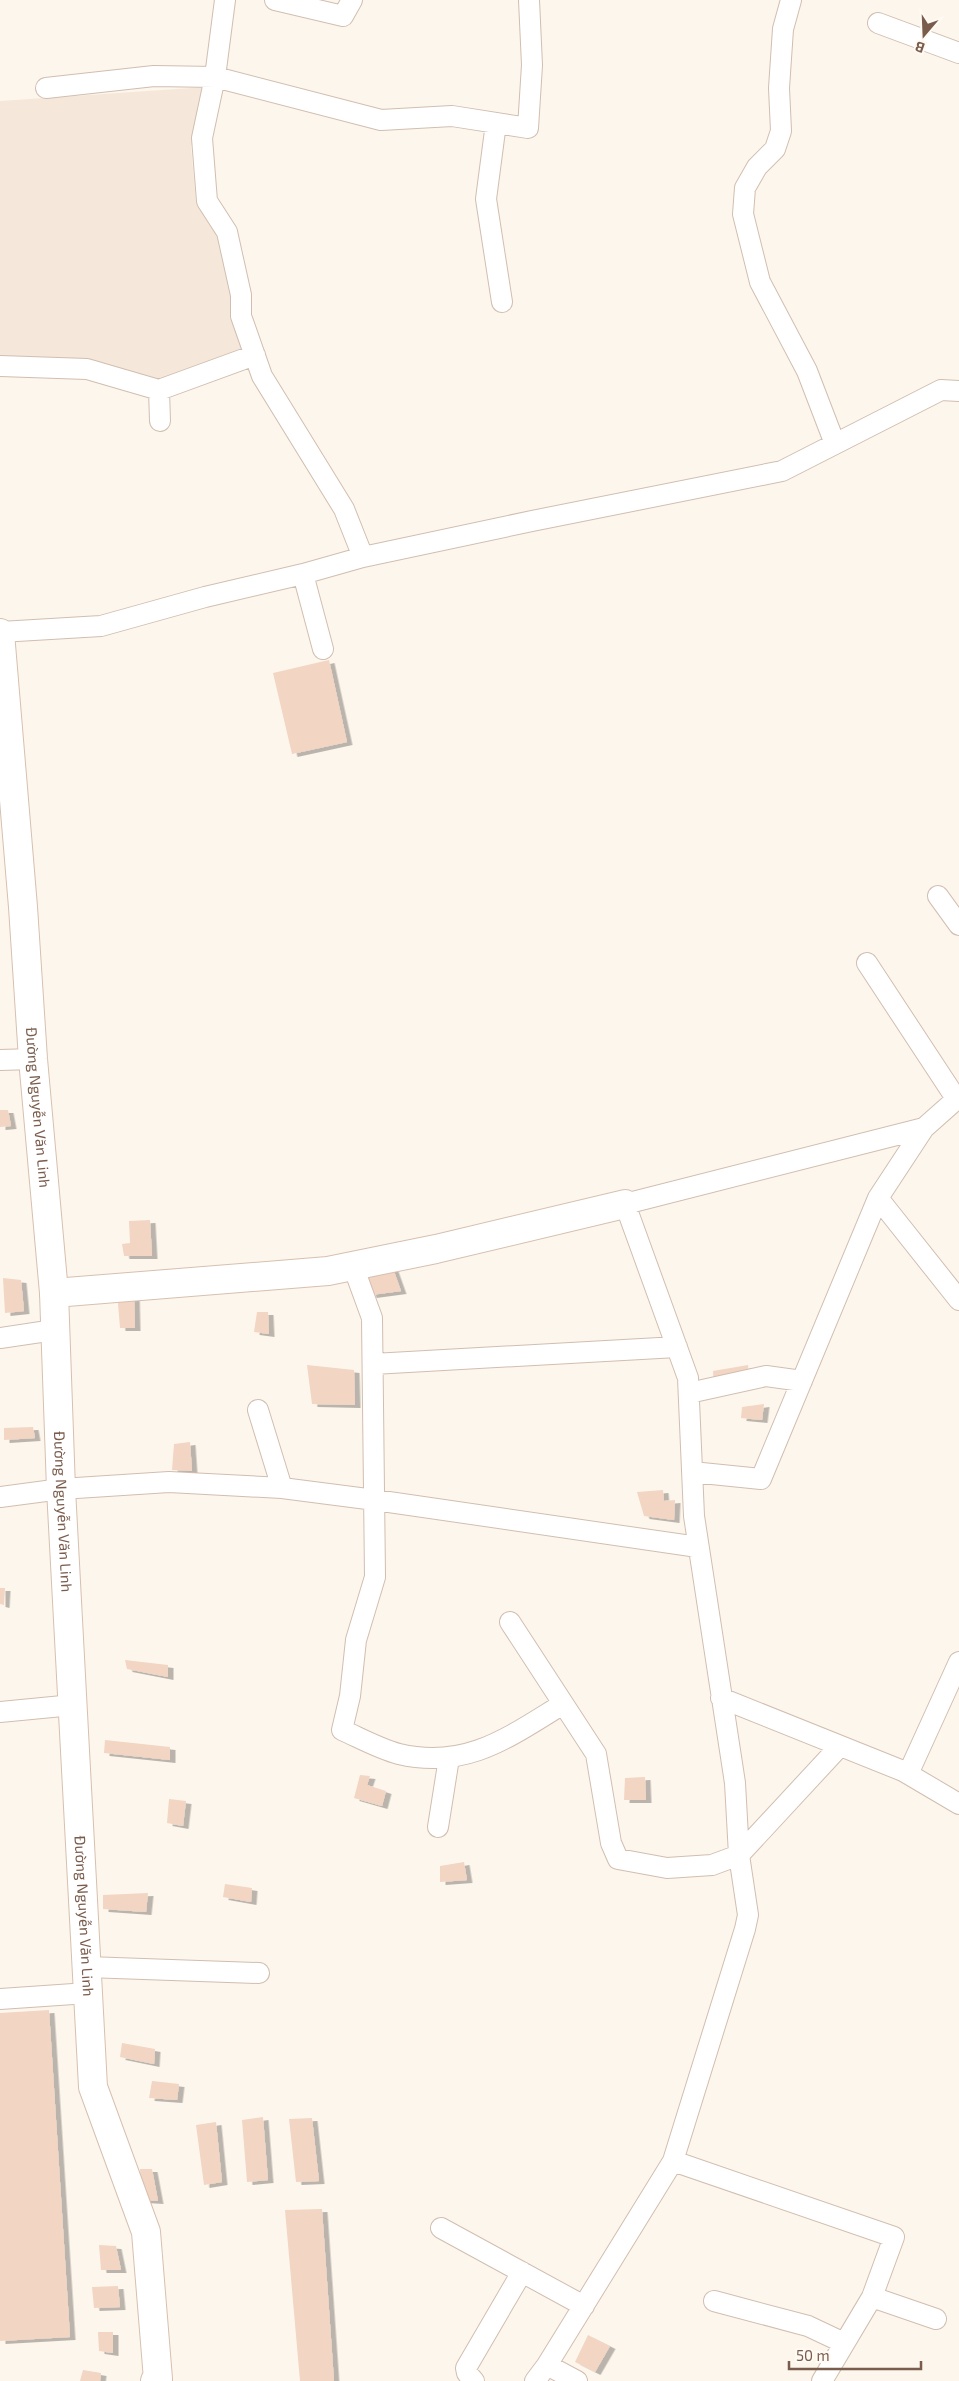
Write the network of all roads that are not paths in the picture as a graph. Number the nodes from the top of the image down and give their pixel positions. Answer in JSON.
{"nodes":[{"id":1,"x":225,"y":0,"type":"edge"},
{"id":2,"x":275,"y":0,"type":"edge"},
{"id":3,"x":352,"y":0,"type":"edge"},
{"id":4,"x":529,"y":0,"type":"edge"},
{"id":5,"x":791,"y":0,"type":"edge"},
{"id":6,"x":878,"y":23,"type":"dead end"},
{"id":7,"x":959,"y":53,"type":"edge"},
{"id":8,"x":216,"y":76,"type":"junction"},
{"id":9,"x":46,"y":88,"type":"dead end"},
{"id":10,"x":496,"y":123,"type":"junction"},
{"id":11,"x":502,"y":302,"type":"dead end"},
{"id":12,"x":255,"y":355,"type":"junction"},
{"id":13,"x":0,"y":366,"type":"edge"},
{"id":14,"x":159,"y":390,"type":"junction"},
{"id":15,"x":959,"y":391,"type":"edge"},
{"id":16,"x":160,"y":421,"type":"dead end"},
{"id":17,"x":835,"y":444,"type":"junction"},
{"id":18,"x":363,"y":558,"type":"junction"},
{"id":19,"x":303,"y":574,"type":"junction"},
{"id":20,"x":0,"y":632,"type":"edge"},
{"id":21,"x":323,"y":649,"type":"dead end"},
{"id":22,"x":938,"y":896,"type":"dead end"},
{"id":23,"x":959,"y":925,"type":"edge"},
{"id":24,"x":867,"y":963,"type":"dead end"},
{"id":25,"x":33,"y":1059,"type":"junction"},
{"id":26,"x":0,"y":1060,"type":"edge"},
{"id":27,"x":958,"y":1098,"type":"edge"},
{"id":28,"x":924,"y":1128,"type":"junction"},
{"id":29,"x":878,"y":1198,"type":"junction"},
{"id":30,"x":626,"y":1204,"type":"junction"},
{"id":31,"x":353,"y":1266,"type":"junction"},
{"id":32,"x":54,"y":1293,"type":"junction"},
{"id":33,"x":959,"y":1300,"type":"edge"},
{"id":34,"x":54,"y":1330,"type":"junction"},
{"id":35,"x":0,"y":1338,"type":"edge"},
{"id":36,"x":677,"y":1347,"type":"junction"},
{"id":37,"x":373,"y":1364,"type":"junction"},
{"id":38,"x":802,"y":1381,"type":"junction"},
{"id":39,"x":688,"y":1393,"type":"junction"},
{"id":40,"x":258,"y":1410,"type":"dead end"},
{"id":41,"x":692,"y":1472,"type":"junction"},
{"id":42,"x":282,"y":1488,"type":"junction"},
{"id":43,"x":61,"y":1489,"type":"junction"},
{"id":44,"x":0,"y":1498,"type":"edge"},
{"id":45,"x":375,"y":1500,"type":"junction"},
{"id":46,"x":698,"y":1547,"type":"junction"},
{"id":47,"x":510,"y":1622,"type":"dead end"},
{"id":48,"x":959,"y":1662,"type":"edge"},
{"id":49,"x":721,"y":1698,"type":"junction"},
{"id":50,"x":563,"y":1704,"type":"junction"},
{"id":51,"x":73,"y":1705,"type":"junction"},
{"id":52,"x":0,"y":1712,"type":"edge"},
{"id":53,"x":840,"y":1746,"type":"junction"},
{"id":54,"x":449,"y":1758,"type":"junction"},
{"id":55,"x":908,"y":1774,"type":"junction"},
{"id":56,"x":959,"y":1804,"type":"edge"},
{"id":57,"x":438,"y":1826,"type":"dead end"},
{"id":58,"x":739,"y":1855,"type":"junction"},
{"id":59,"x":87,"y":1967,"type":"junction"},
{"id":60,"x":259,"y":1973,"type":"dead end"},
{"id":61,"x":88,"y":1993,"type":"junction"},
{"id":62,"x":0,"y":1999,"type":"edge"},
{"id":63,"x":673,"y":2161,"type":"junction"},
{"id":64,"x":441,"y":2228,"type":"dead end"},
{"id":65,"x":522,"y":2272,"type":"junction"},
{"id":66,"x":872,"y":2297,"type":"junction"},
{"id":67,"x":714,"y":2300,"type":"dead end"},
{"id":68,"x":584,"y":2306,"type":"junction"},
{"id":69,"x":936,"y":2319,"type":"dead end"},
{"id":70,"x":844,"y":2343,"type":"junction"},
{"id":71,"x":547,"y":2365,"type":"junction"},
{"id":72,"x":158,"y":2380,"type":"edge"},
{"id":73,"x":474,"y":2381,"type":"edge"},
{"id":74,"x":535,"y":2381,"type":"edge"},
{"id":75,"x":577,"y":2381,"type":"edge"},
{"id":76,"x":822,"y":2381,"type":"edge"}],
"edges":[{"from":1,"to":8,"type":"street"},
{"from":2,"to":3,"type":"street"},
{"from":4,"to":10,"type":"street"},
{"from":5,"to":17,"type":"street"},
{"from":6,"to":7,"type":"street"},
{"from":8,"to":9,"type":"street"},
{"from":8,"to":10,"type":"street"},
{"from":8,"to":12,"type":"street"},
{"from":10,"to":11,"type":"street"},
{"from":12,"to":14,"type":"street"},
{"from":12,"to":18,"type":"street"},
{"from":13,"to":14,"type":"street"},
{"from":14,"to":16,"type":"street"},
{"from":15,"to":17,"type":"street"},
{"from":17,"to":18,"type":"street"},
{"from":18,"to":19,"type":"street"},
{"from":19,"to":20,"type":"street"},
{"from":19,"to":21,"type":"street"},
{"from":20,"to":25,"type":"street","name":"Đường Nguyễn Văn Linh"},
{"from":22,"to":23,"type":"street"},
{"from":24,"to":27,"type":"street"},
{"from":25,"to":26,"type":"street"},
{"from":25,"to":32,"type":"street","name":"Đường Nguyễn Văn Linh"},
{"from":27,"to":28,"type":"street"},
{"from":28,"to":29,"type":"street"},
{"from":28,"to":30,"type":"street"},
{"from":29,"to":33,"type":"street"},
{"from":29,"to":38,"type":"street"},
{"from":30,"to":31,"type":"street"},
{"from":30,"to":36,"type":"street"},
{"from":31,"to":32,"type":"street"},
{"from":31,"to":37,"type":"street"},
{"from":32,"to":34,"type":"street","name":"Đường Nguyễn Văn Linh"},
{"from":34,"to":35,"type":"street"},
{"from":34,"to":43,"type":"street","name":"Đường Nguyễn Văn Linh"},
{"from":36,"to":37,"type":"street"},
{"from":36,"to":39,"type":"street"},
{"from":37,"to":45,"type":"street"},
{"from":38,"to":39,"type":"street"},
{"from":38,"to":41,"type":"street"},
{"from":39,"to":41,"type":"street"},
{"from":40,"to":42,"type":"street"},
{"from":41,"to":46,"type":"street"},
{"from":42,"to":43,"type":"street"},
{"from":42,"to":45,"type":"street"},
{"from":43,"to":44,"type":"street"},
{"from":43,"to":51,"type":"street","name":"Đường Nguyễn Văn Linh"},
{"from":45,"to":46,"type":"street"},
{"from":45,"to":54,"type":"street"},
{"from":46,"to":49,"type":"street"},
{"from":47,"to":50,"type":"street"},
{"from":48,"to":55,"type":"street"},
{"from":49,"to":53,"type":"street"},
{"from":49,"to":58,"type":"street"},
{"from":50,"to":54,"type":"street"},
{"from":50,"to":58,"type":"street"},
{"from":51,"to":52,"type":"street"},
{"from":51,"to":59,"type":"street","name":"Đường Nguyễn Văn Linh"},
{"from":53,"to":55,"type":"street"},
{"from":53,"to":58,"type":"street"},
{"from":54,"to":57,"type":"street"},
{"from":55,"to":56,"type":"street"},
{"from":58,"to":63,"type":"street"},
{"from":59,"to":60,"type":"street"},
{"from":59,"to":61,"type":"street","name":"Đường Nguyễn Văn Linh"},
{"from":61,"to":62,"type":"street"},
{"from":61,"to":72,"type":"street","name":"Đường Nguyễn Văn Linh"},
{"from":63,"to":66,"type":"street"},
{"from":63,"to":68,"type":"street"},
{"from":64,"to":65,"type":"street"},
{"from":65,"to":68,"type":"street"},
{"from":65,"to":73,"type":"street"},
{"from":66,"to":69,"type":"street"},
{"from":66,"to":70,"type":"street"},
{"from":67,"to":70,"type":"street"},
{"from":68,"to":71,"type":"street"},
{"from":70,"to":76,"type":"street"},
{"from":71,"to":74,"type":"street"},
{"from":71,"to":75,"type":"street"}]}
